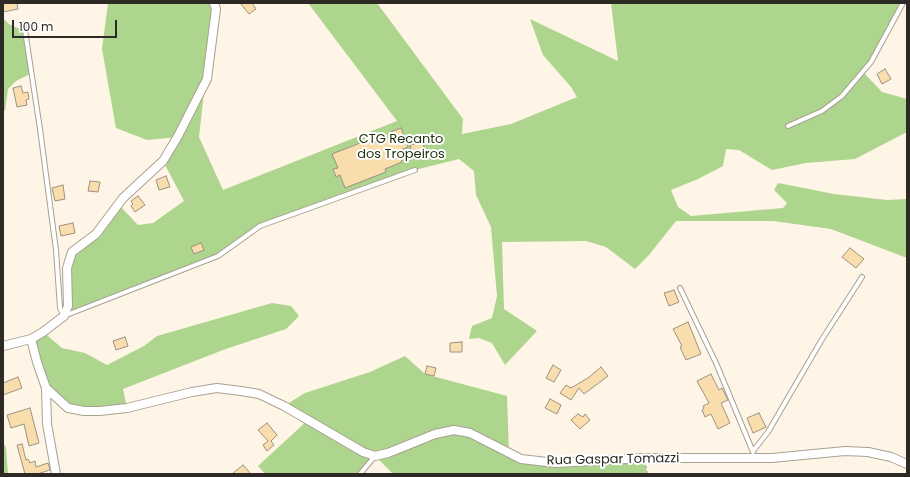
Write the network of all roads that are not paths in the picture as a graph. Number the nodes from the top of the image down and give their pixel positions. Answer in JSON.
{"nodes":[{"id":1,"x":214,"y":3,"type":"edge"},
{"id":2,"x":903,"y":3,"type":"edge"},
{"id":3,"x":24,"y":24,"type":"dead end"},
{"id":4,"x":788,"y":126,"type":"dead end"},
{"id":5,"x":415,"y":170,"type":"dead end"},
{"id":6,"x":862,"y":277,"type":"dead end"},
{"id":7,"x":680,"y":288,"type":"dead end"},
{"id":8,"x":64,"y":316,"type":"junction"},
{"id":9,"x":31,"y":339,"type":"junction"},
{"id":10,"x":3,"y":346,"type":"edge"},
{"id":11,"x":46,"y":388,"type":"junction"},
{"id":12,"x":754,"y":454,"type":"junction"},
{"id":13,"x":375,"y":456,"type":"junction"},
{"id":14,"x":907,"y":464,"type":"edge"},
{"id":15,"x":56,"y":474,"type":"edge"},
{"id":16,"x":360,"y":474,"type":"edge"}],
"edges":[{"from":1,"to":8,"type":"street"},
{"from":2,"to":4,"type":"lane"},
{"from":3,"to":8,"type":"lane"},
{"from":5,"to":8,"type":"lane"},
{"from":6,"to":12,"type":"lane"},
{"from":7,"to":12,"type":"lane"},
{"from":8,"to":9,"type":"street"},
{"from":9,"to":10,"type":"street"},
{"from":9,"to":11,"type":"street"},
{"from":11,"to":13,"type":"street"},
{"from":11,"to":15,"type":"street"},
{"from":12,"to":13,"type":"street","name":"Rua Gaspar Tomazzi"},
{"from":12,"to":14,"type":"street","name":"Rua Gaspar Tomazzi"},
{"from":13,"to":16,"type":"lane"}]}
